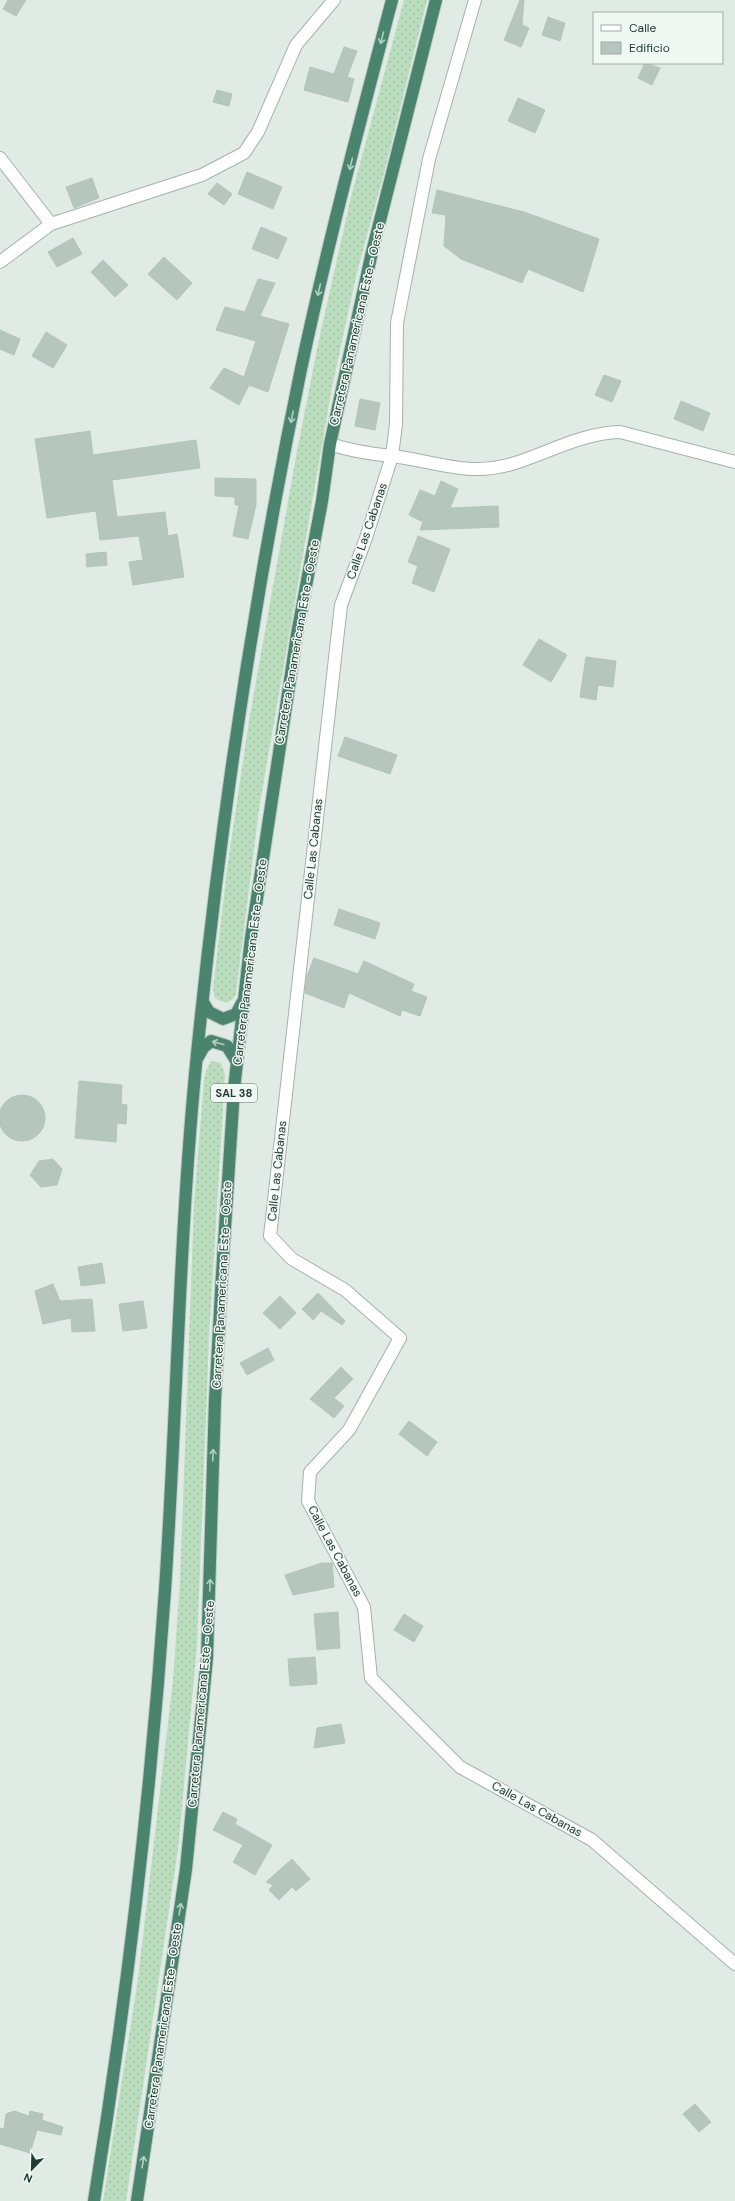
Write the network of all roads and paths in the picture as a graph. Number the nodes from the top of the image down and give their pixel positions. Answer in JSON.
{"nodes":[{"id":1,"x":334,"y":0,"type":"edge"},
{"id":2,"x":392,"y":0,"type":"edge"},
{"id":3,"x":436,"y":0,"type":"edge"},
{"id":4,"x":475,"y":0,"type":"edge"},
{"id":5,"x":0,"y":158,"type":"edge"},
{"id":6,"x":51,"y":224,"type":"junction"},
{"id":7,"x":0,"y":262,"type":"edge"},
{"id":8,"x":330,"y":444,"type":"junction"},
{"id":9,"x":392,"y":456,"type":"junction"},
{"id":10,"x":735,"y":462,"type":"edge"},
{"id":11,"x":244,"y":1000,"type":"junction"},
{"id":12,"x":203,"y":1002,"type":"junction"},
{"id":13,"x":196,"y":1059,"type":"junction"},
{"id":14,"x":237,"y":1064,"type":"junction"},
{"id":15,"x":735,"y":1964,"type":"edge"},
{"id":16,"x":94,"y":2201,"type":"edge"},
{"id":17,"x":137,"y":2201,"type":"edge"}],
"edges":[{"from":1,"to":6,"type":"street"},
{"from":2,"to":12,"type":"highway","number":"SAL 38","one_way":true},
{"from":3,"to":8,"type":"highway","name":"Carretera Panamericana Este - Oeste","number":"SAL 38"},
{"from":4,"to":9,"type":"street"},
{"from":5,"to":6,"type":"street"},
{"from":6,"to":7,"type":"street"},
{"from":8,"to":9,"type":"street"},
{"from":8,"to":11,"type":"highway","name":"Carretera Panamericana Este - Oeste","number":"SAL 38"},
{"from":9,"to":10,"type":"street"},
{"from":9,"to":15,"type":"street","name":"Calle Las Cabanas"},
{"from":11,"to":12,"type":"highway"},
{"from":11,"to":14,"type":"highway","name":"Carretera Panamericana Este - Oeste","number":"SAL 38"},
{"from":12,"to":13,"type":"highway","number":"SAL 38"},
{"from":14,"to":13,"type":"highway","one_way":true},
{"from":13,"to":16,"type":"highway","number":"SAL 38"},
{"from":17,"to":14,"type":"highway","name":"Carretera Panamericana Este - Oeste","number":"SAL 38","one_way":true}]}
